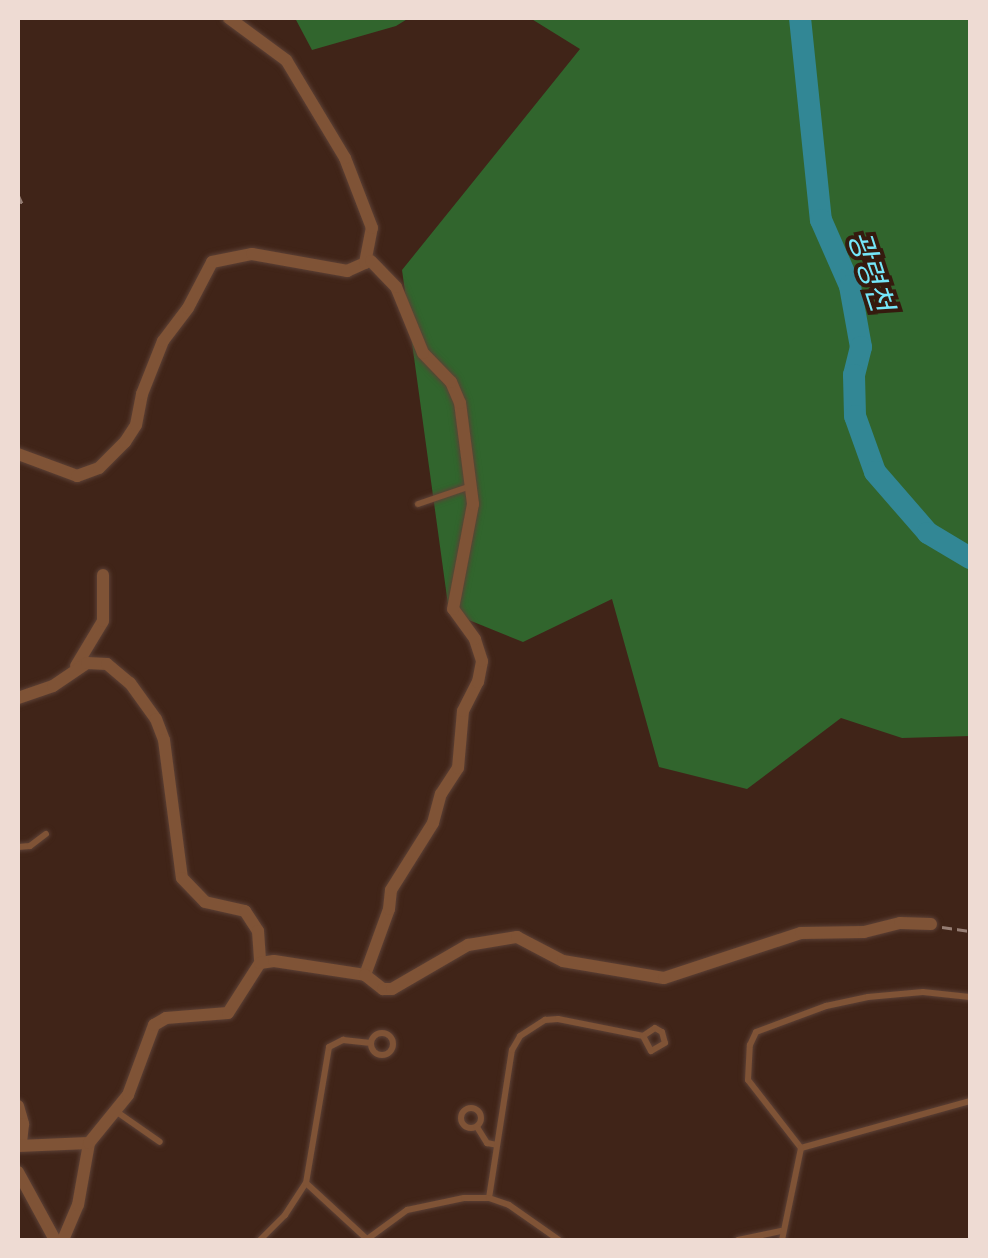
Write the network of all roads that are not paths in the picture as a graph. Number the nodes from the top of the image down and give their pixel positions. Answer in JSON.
{"nodes":[{"id":1,"x":229,"y":18,"type":"edge"},
{"id":2,"x":371,"y":261,"type":"dead end"},
{"id":3,"x":18,"y":454,"type":"edge"},
{"id":4,"x":472,"y":486,"type":"junction"},
{"id":5,"x":418,"y":504,"type":"dead end"},
{"id":6,"x":103,"y":575,"type":"dead end"},
{"id":7,"x":75,"y":668,"type":"junction"},
{"id":8,"x":18,"y":698,"type":"edge"},
{"id":9,"x":46,"y":834,"type":"dead end"},
{"id":10,"x":18,"y":846,"type":"edge"},
{"id":11,"x":931,"y":924,"type":"road end"},
{"id":12,"x":260,"y":962,"type":"junction"},
{"id":13,"x":365,"y":974,"type":"junction"},
{"id":14,"x":970,"y":996,"type":"edge"},
{"id":15,"x":643,"y":1036,"type":"dead end"},
{"id":16,"x":372,"y":1043,"type":"dead end"},
{"id":17,"x":970,"y":1101,"type":"edge"},
{"id":18,"x":18,"y":1106,"type":"edge"},
{"id":19,"x":117,"y":1112,"type":"junction"},
{"id":20,"x":477,"y":1126,"type":"dead end"},
{"id":21,"x":160,"y":1142,"type":"dead end"},
{"id":22,"x":89,"y":1143,"type":"junction"},
{"id":23,"x":19,"y":1145,"type":"edge"},
{"id":24,"x":497,"y":1145,"type":"junction"},
{"id":25,"x":802,"y":1148,"type":"junction"},
{"id":26,"x":18,"y":1172,"type":"edge"},
{"id":27,"x":306,"y":1183,"type":"junction"},
{"id":28,"x":489,"y":1198,"type":"junction"},
{"id":29,"x":782,"y":1236,"type":"edge"},
{"id":30,"x":55,"y":1240,"type":"edge"},
{"id":31,"x":64,"y":1240,"type":"edge"},
{"id":32,"x":260,"y":1240,"type":"edge"},
{"id":33,"x":367,"y":1240,"type":"edge"},
{"id":34,"x":560,"y":1240,"type":"edge"},
{"id":35,"x":738,"y":1240,"type":"edge"}],
"edges":[{"from":1,"to":3,"type":"street"},
{"from":2,"to":4,"type":"street"},
{"from":4,"to":5,"type":"lane"},
{"from":4,"to":13,"type":"street"},
{"from":6,"to":7,"type":"street"},
{"from":7,"to":8,"type":"street"},
{"from":7,"to":12,"type":"street"},
{"from":9,"to":10,"type":"lane"},
{"from":11,"to":13,"type":"street"},
{"from":12,"to":13,"type":"street"},
{"from":12,"to":19,"type":"street"},
{"from":14,"to":25,"type":"lane"},
{"from":15,"to":24,"type":"lane"},
{"from":16,"to":27,"type":"lane"},
{"from":17,"to":25,"type":"lane"},
{"from":18,"to":23,"type":"street"},
{"from":19,"to":21,"type":"lane"},
{"from":19,"to":22,"type":"street"},
{"from":20,"to":24,"type":"lane"},
{"from":22,"to":23,"type":"street"},
{"from":22,"to":31,"type":"street"},
{"from":24,"to":28,"type":"lane"},
{"from":25,"to":29,"type":"lane"},
{"from":26,"to":30,"type":"street"},
{"from":27,"to":32,"type":"lane"},
{"from":27,"to":33,"type":"lane"},
{"from":28,"to":33,"type":"lane"},
{"from":28,"to":34,"type":"lane"},
{"from":29,"to":35,"type":"lane"}]}
